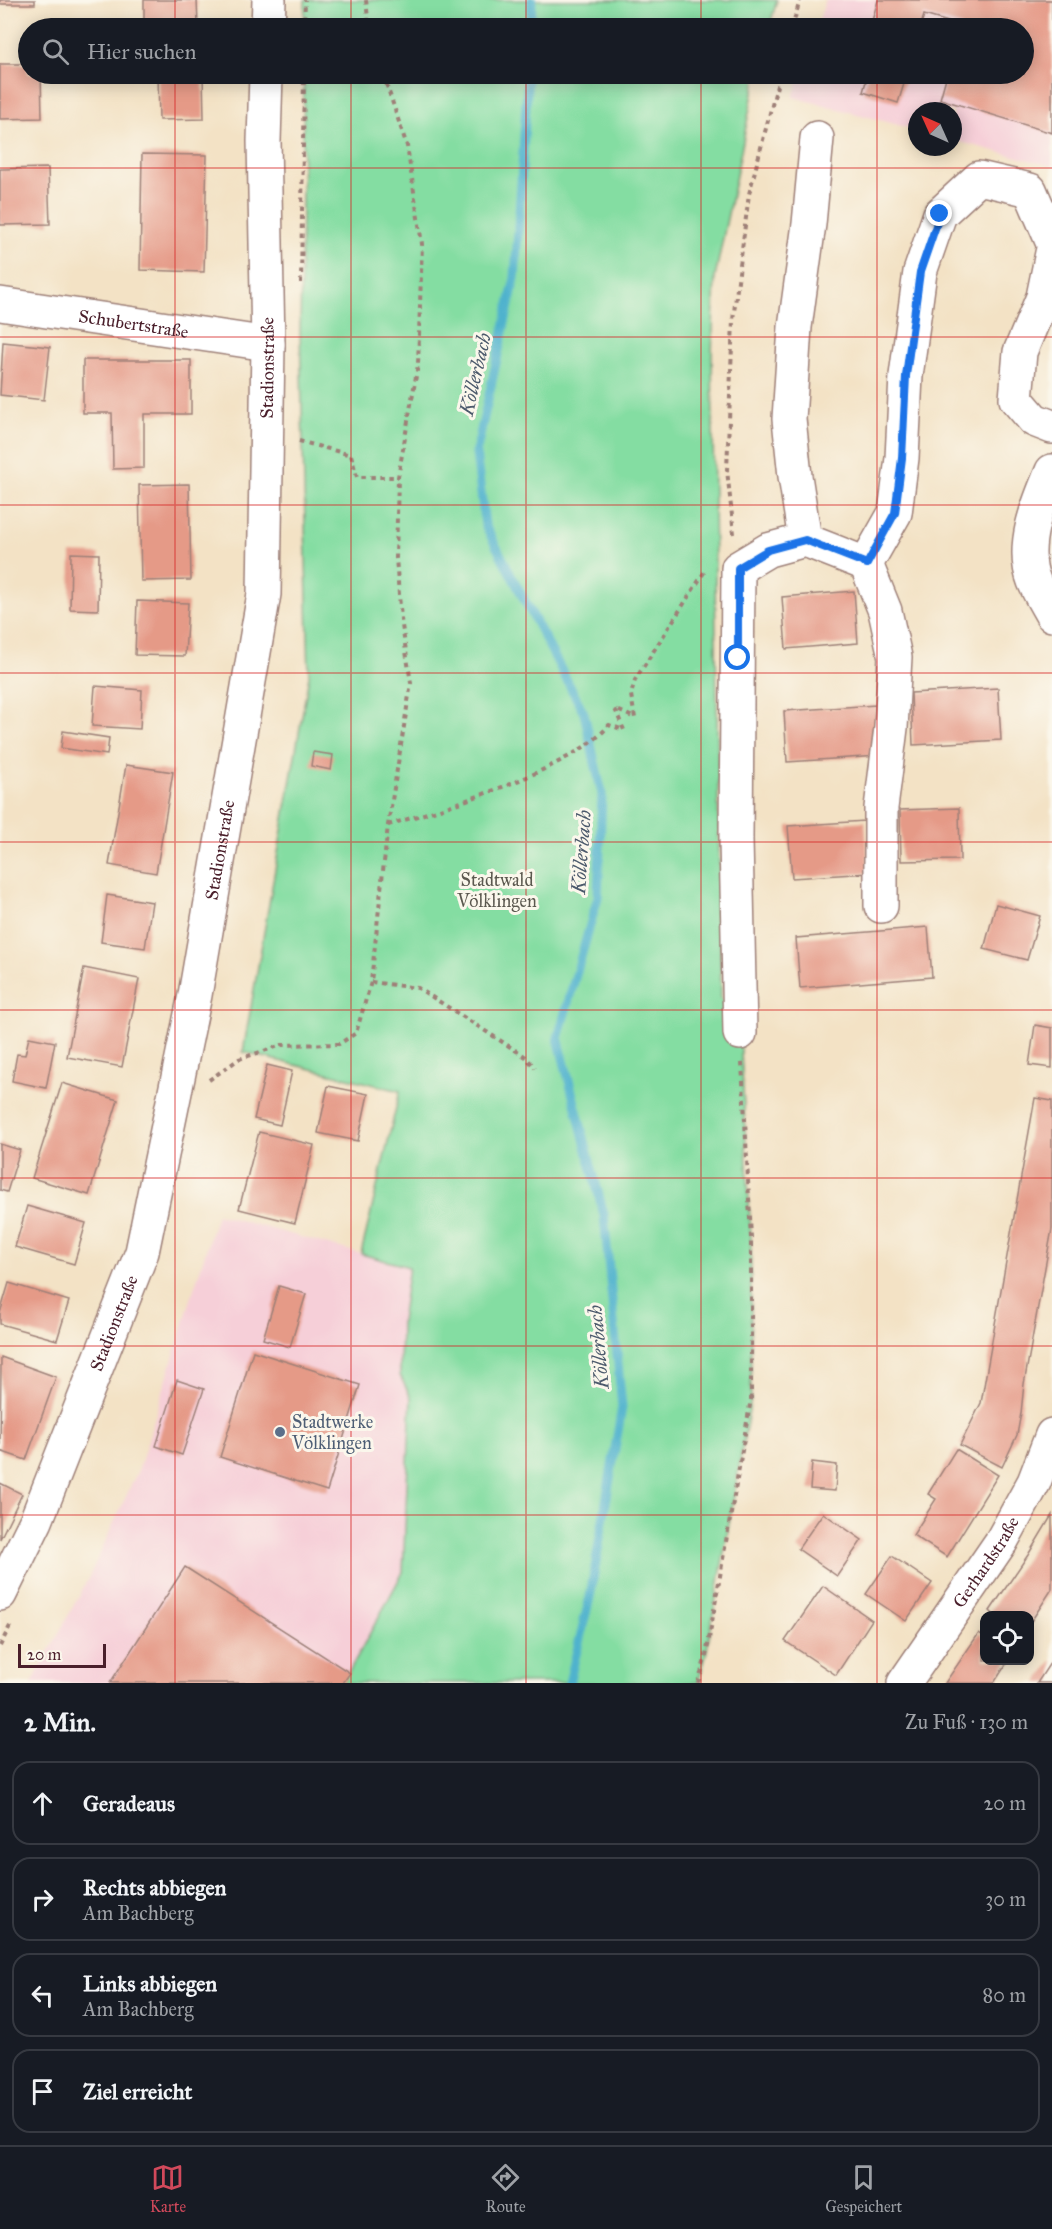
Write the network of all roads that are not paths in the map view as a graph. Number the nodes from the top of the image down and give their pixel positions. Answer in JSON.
{"nodes":[{"id":1,"x":269,"y":0,"type":"edge"},
{"id":2,"x":268,"y":18,"type":"edge"},
{"id":3,"x":266,"y":84,"type":"edge"},
{"id":4,"x":817,"y":138,"type":"dead end"},
{"id":5,"x":1052,"y":241,"type":"edge"},
{"id":6,"x":1052,"y":253,"type":"edge"},
{"id":7,"x":0,"y":304,"type":"edge"},
{"id":8,"x":268,"y":344,"type":"junction"},
{"id":9,"x":1052,"y":427,"type":"edge"},
{"id":10,"x":1052,"y":471,"type":"edge"},
{"id":11,"x":805,"y":540,"type":"junction"},
{"id":12,"x":867,"y":564,"type":"junction"},
{"id":13,"x":1052,"y":615,"type":"edge"},
{"id":14,"x":880,"y":906,"type":"dead end"},
{"id":15,"x":740,"y":1033,"type":"road end"},
{"id":16,"x":1052,"y":1435,"type":"edge"},
{"id":17,"x":0,"y":1594,"type":"edge"},
{"id":18,"x":904,"y":1683,"type":"edge"}],
"edges":[{"from":1,"to":2,"type":"street"},
{"from":3,"to":8,"type":"street","name":"Stadionstraße"},
{"from":4,"to":11,"type":"street"},
{"from":5,"to":12,"type":"street"},
{"from":6,"to":9,"type":"street"},
{"from":7,"to":8,"type":"street","name":"Schubertstraße"},
{"from":8,"to":17,"type":"street","name":"Stadionstraße"},
{"from":10,"to":13,"type":"street"},
{"from":11,"to":12,"type":"street"},
{"from":11,"to":15,"type":"street"},
{"from":12,"to":14,"type":"street"},
{"from":16,"to":18,"type":"street","name":"Gerhardstraße"}]}
